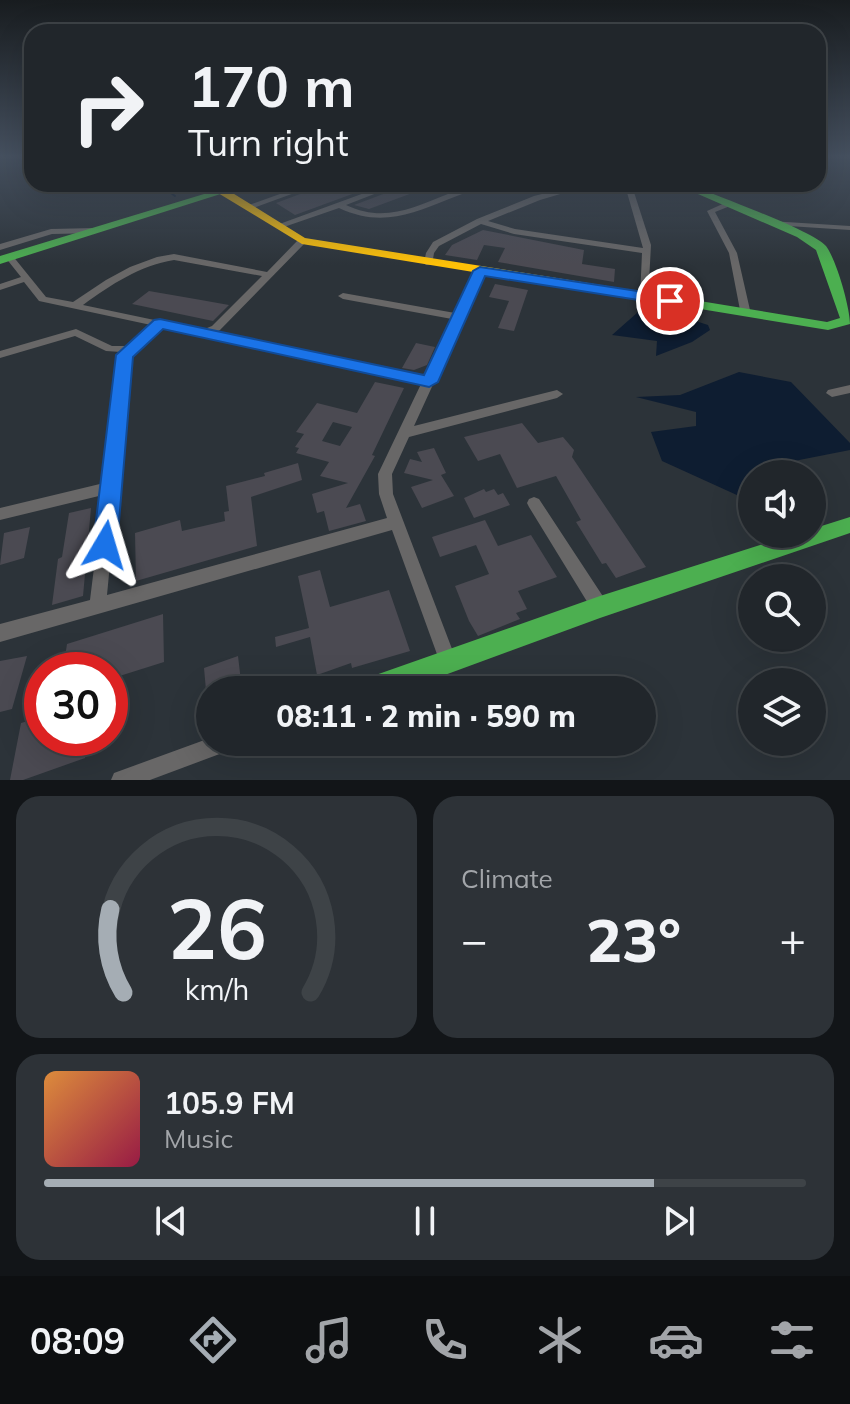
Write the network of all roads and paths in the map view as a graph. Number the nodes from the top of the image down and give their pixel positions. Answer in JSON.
{"nodes":[{"id":1,"x":218,"y":192,"type":"edge"},
{"id":2,"x":225,"y":192,"type":"edge"},
{"id":3,"x":290,"y":192,"type":"edge"},
{"id":4,"x":373,"y":192,"type":"edge"},
{"id":5,"x":458,"y":192,"type":"edge"},
{"id":6,"x":558,"y":192,"type":"edge"},
{"id":7,"x":630,"y":192,"type":"edge"},
{"id":8,"x":700,"y":192,"type":"edge"},
{"id":9,"x":727,"y":204,"type":"junction"},
{"id":10,"x":339,"y":205,"type":"junction"},
{"id":11,"x":250,"y":206,"type":"junction"},
{"id":12,"x":480,"y":221,"type":"junction"},
{"id":13,"x":773,"y":223,"type":"junction"},
{"id":14,"x":278,"y":226,"type":"junction"},
{"id":15,"x":850,"y":228,"type":"edge"},
{"id":16,"x":302,"y":241,"type":"junction"},
{"id":17,"x":647,"y":251,"type":"junction"},
{"id":18,"x":3,"y":255,"type":"edge"},
{"id":19,"x":429,"y":263,"type":"junction"},
{"id":20,"x":480,"y":271,"type":"junction"},
{"id":21,"x":270,"y":275,"type":"junction"},
{"id":22,"x":25,"y":279,"type":"junction"},
{"id":23,"x":0,"y":287,"type":"edge"},
{"id":24,"x":343,"y":296,"type":"dead end"},
{"id":25,"x":645,"y":298,"type":"junction"},
{"id":26,"x":75,"y":306,"type":"junction"},
{"id":27,"x":745,"y":310,"type":"junction"},
{"id":28,"x":459,"y":317,"type":"junction"},
{"id":29,"x":160,"y":323,"type":"junction"},
{"id":30,"x":203,"y":333,"type":"junction"},
{"id":31,"x":130,"y":349,"type":"junction"},
{"id":32,"x":0,"y":355,"type":"edge"},
{"id":33,"x":429,"y":382,"type":"junction"},
{"id":34,"x":850,"y":389,"type":"edge"},
{"id":35,"x":832,"y":393,"type":"dead end"},
{"id":36,"x":557,"y":394,"type":"dead end"},
{"id":37,"x":406,"y":433,"type":"junction"},
{"id":38,"x":112,"y":487,"type":"junction"},
{"id":39,"x":534,"y":503,"type":"dead end"},
{"id":40,"x":0,"y":514,"type":"edge"},
{"id":41,"x":396,"y":522,"type":"junction"},
{"id":42,"x":850,"y":525,"type":"edge"},
{"id":43,"x":98,"y":603,"type":"junction"},
{"id":44,"x":600,"y":607,"type":"junction"},
{"id":45,"x":0,"y":633,"type":"edge"},
{"id":46,"x":448,"y":662,"type":"junction"},
{"id":47,"x":409,"y":676,"type":"edge"},
{"id":48,"x":196,"y":753,"type":"edge"},
{"id":49,"x":121,"y":780,"type":"edge"}],
"edges":[{"from":1,"to":18,"type":"street"},
{"from":2,"to":11,"type":"street"},
{"from":3,"to":11,"type":"street"},
{"from":4,"to":10,"type":"street"},
{"from":5,"to":10,"type":"street"},
{"from":6,"to":12,"type":"street"},
{"from":7,"to":17,"type":"street"},
{"from":8,"to":9,"type":"street"},
{"from":9,"to":13,"type":"street"},
{"from":9,"to":27,"type":"street"},
{"from":10,"to":14,"type":"street"},
{"from":11,"to":14,"type":"street"},
{"from":12,"to":17,"type":"street"},
{"from":12,"to":19,"type":"street"},
{"from":13,"to":15,"type":"street"},
{"from":13,"to":27,"type":"street"},
{"from":14,"to":16,"type":"street"},
{"from":16,"to":19,"type":"street"},
{"from":16,"to":21,"type":"street"},
{"from":17,"to":25,"type":"street"},
{"from":18,"to":22,"type":"street"},
{"from":19,"to":20,"type":"street"},
{"from":20,"to":25,"type":"street"},
{"from":20,"to":28,"type":"street"},
{"from":21,"to":26,"type":"street"},
{"from":21,"to":30,"type":"street"},
{"from":22,"to":23,"type":"street"},
{"from":22,"to":26,"type":"street"},
{"from":24,"to":28,"type":"street"},
{"from":25,"to":27,"type":"street"},
{"from":26,"to":29,"type":"street"},
{"from":28,"to":33,"type":"street"},
{"from":29,"to":30,"type":"street"},
{"from":29,"to":31,"type":"street"},
{"from":30,"to":33,"type":"street"},
{"from":31,"to":32,"type":"street"},
{"from":31,"to":38,"type":"street"},
{"from":33,"to":37,"type":"street"},
{"from":34,"to":35,"type":"street"},
{"from":36,"to":37,"type":"street"},
{"from":37,"to":41,"type":"street"},
{"from":38,"to":40,"type":"street"},
{"from":38,"to":43,"type":"street"},
{"from":39,"to":44,"type":"street"},
{"from":41,"to":43,"type":"street"},
{"from":41,"to":46,"type":"street"},
{"from":42,"to":44,"type":"street"},
{"from":43,"to":45,"type":"street"},
{"from":44,"to":46,"type":"street"},
{"from":46,"to":47,"type":"street"},
{"from":48,"to":49,"type":"street"}]}
